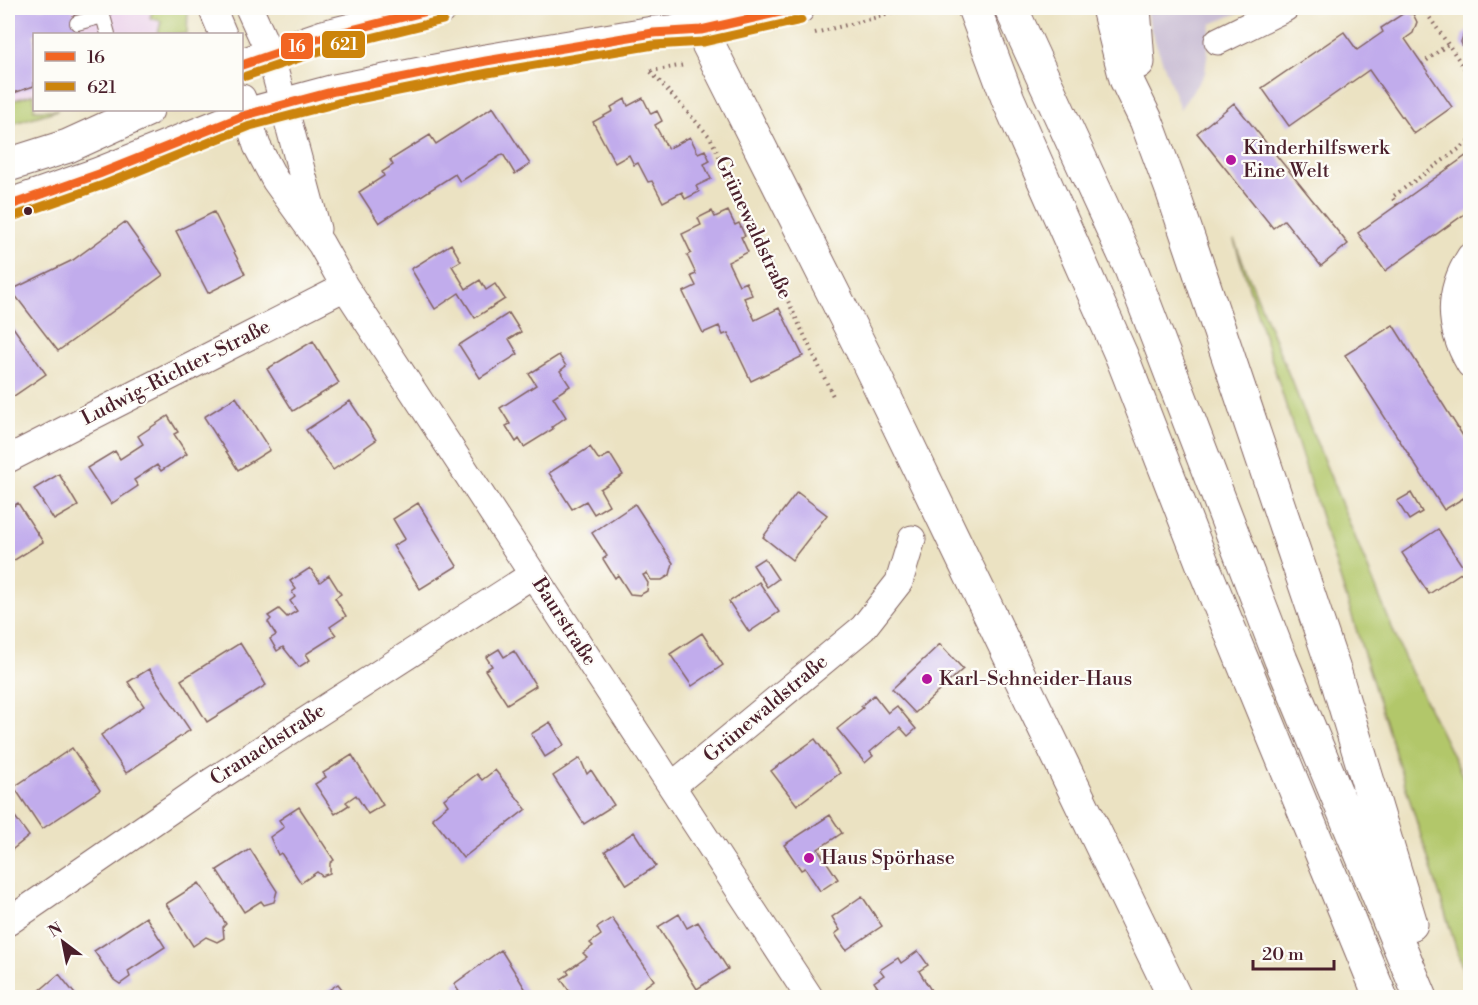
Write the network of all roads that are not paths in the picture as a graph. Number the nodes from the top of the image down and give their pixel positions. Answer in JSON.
{"nodes":[{"id":1,"x":212,"y":8,"type":"edge"},
{"id":2,"x":249,"y":8,"type":"edge"},
{"id":3,"x":440,"y":8,"type":"edge"},
{"id":4,"x":798,"y":8,"type":"edge"},
{"id":5,"x":974,"y":8,"type":"edge"},
{"id":6,"x":1011,"y":8,"type":"edge"},
{"id":7,"x":1108,"y":8,"type":"edge"},
{"id":8,"x":1134,"y":8,"type":"edge"},
{"id":9,"x":1285,"y":8,"type":"edge"},
{"id":10,"x":106,"y":12,"type":"edge"},
{"id":11,"x":709,"y":19,"type":"edge"},
{"id":12,"x":77,"y":23,"type":"dead end"},
{"id":13,"x":108,"y":33,"type":"edge"},
{"id":14,"x":223,"y":33,"type":"edge"},
{"id":15,"x":1218,"y":40,"type":"dead end"},
{"id":16,"x":256,"y":60,"type":"edge"},
{"id":17,"x":284,"y":104,"type":"junction"},
{"id":18,"x":244,"y":107,"type":"edge"},
{"id":19,"x":145,"y":111,"type":"edge"},
{"id":20,"x":236,"y":111,"type":"edge"},
{"id":21,"x":1146,"y":120,"type":"junction"},
{"id":22,"x":8,"y":165,"type":"edge"},
{"id":23,"x":8,"y":206,"type":"edge"},
{"id":24,"x":321,"y":244,"type":"junction"},
{"id":25,"x":1470,"y":257,"type":"edge"},
{"id":26,"x":345,"y":287,"type":"junction"},
{"id":27,"x":1470,"y":364,"type":"edge"},
{"id":28,"x":8,"y":459,"type":"edge"},
{"id":29,"x":912,"y":539,"type":"dead end"},
{"id":30,"x":532,"y":575,"type":"junction"},
{"id":31,"x":672,"y":786,"type":"junction"},
{"id":32,"x":8,"y":922,"type":"edge"},
{"id":33,"x":810,"y":998,"type":"edge"},
{"id":34,"x":1175,"y":998,"type":"edge"},
{"id":35,"x":1381,"y":998,"type":"edge"},
{"id":36,"x":1421,"y":998,"type":"edge"},
{"id":37,"x":1433,"y":998,"type":"edge"}],
"edges":[{"from":1,"to":14,"type":"street"},
{"from":2,"to":16,"type":"street","name":"Baurstraße"},
{"from":3,"to":16,"type":"main road"},
{"from":4,"to":11,"type":"main road"},
{"from":5,"to":35,"type":"main road"},
{"from":6,"to":36,"type":"main road"},
{"from":7,"to":21,"type":"main road"},
{"from":8,"to":21,"type":"main road"},
{"from":9,"to":15,"type":"street"},
{"from":10,"to":12,"type":"lane"},
{"from":10,"to":13,"type":"lane"},
{"from":11,"to":17,"type":"main road"},
{"from":11,"to":34,"type":"main road"},
{"from":16,"to":17,"type":"street","name":"Baurstraße"},
{"from":17,"to":18,"type":"main road"},
{"from":17,"to":24,"type":"street","name":"Baurstraße"},
{"from":18,"to":24,"type":"street","name":"Baurstraße"},
{"from":19,"to":22,"type":"main road"},
{"from":20,"to":23,"type":"main road"},
{"from":21,"to":37,"type":"main road"},
{"from":24,"to":26,"type":"street","name":"Baurstraße"},
{"from":25,"to":27,"type":"street"},
{"from":26,"to":28,"type":"street","name":"Ludwig-Richter-Straße"},
{"from":26,"to":30,"type":"street","name":"Baurstraße"},
{"from":29,"to":31,"type":"street","name":"Grünewaldstraße"},
{"from":30,"to":31,"type":"street","name":"Baurstraße"},
{"from":30,"to":32,"type":"street","name":"Cranachstraße"},
{"from":31,"to":33,"type":"street","name":"Baurstraße"}]}
